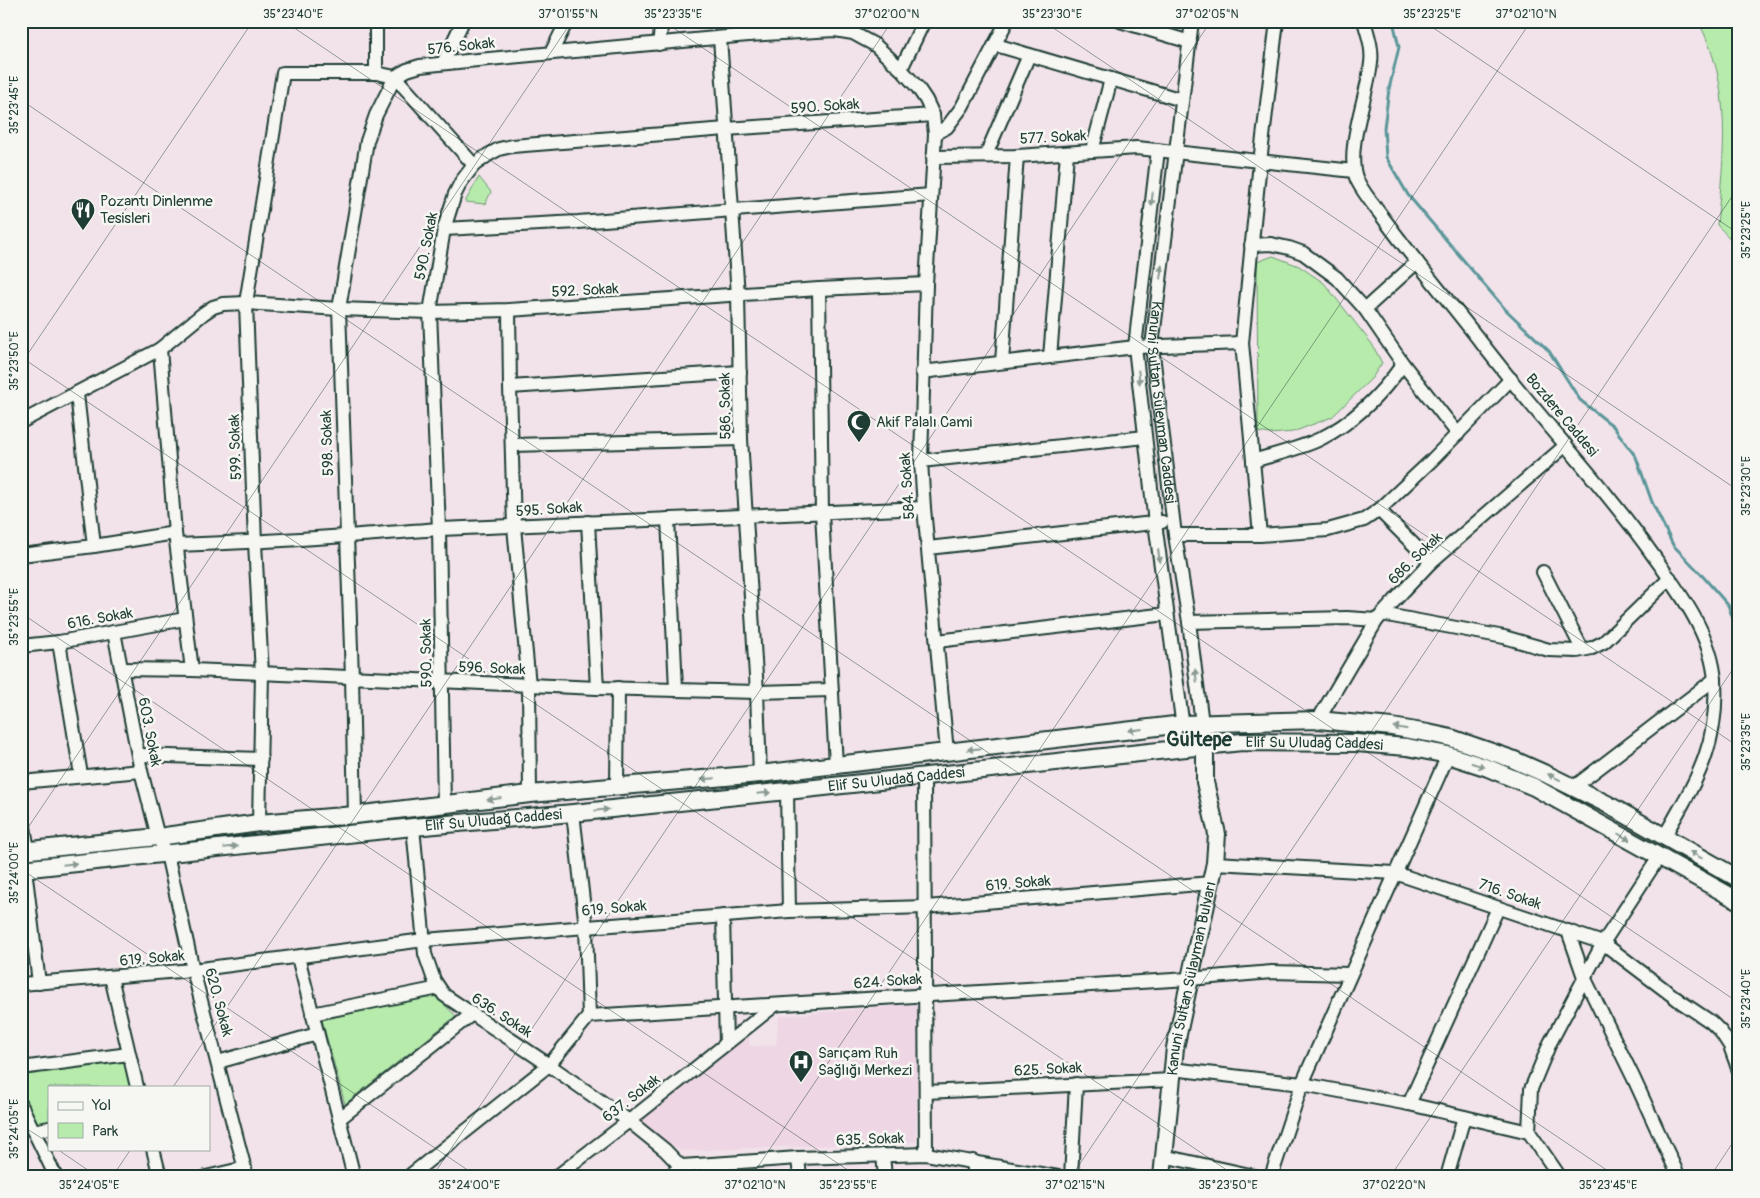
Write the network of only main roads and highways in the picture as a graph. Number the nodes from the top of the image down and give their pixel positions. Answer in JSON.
{"nodes":[{"id":1,"x":1205,"y":747,"type":"junction"},
{"id":2,"x":1186,"y":749,"type":"junction"},
{"id":3,"x":1205,"y":782,"type":"junction"},
{"id":4,"x":25,"y":850,"type":"edge"},
{"id":5,"x":23,"y":869,"type":"edge"},
{"id":6,"x":1739,"y":879,"type":"edge"},
{"id":7,"x":1739,"y":901,"type":"edge"},
{"id":8,"x":1162,"y":1177,"type":"edge"}],
"edges":[{"from":1,"to":2,"type":"main road","name":"Elif Su Uludağ Caddesi"},
{"from":1,"to":3,"type":"main road","name":"Kanuni Sultan Süleyman Caddesi"},
{"from":1,"to":7,"type":"main road","name":"Elif Su Uludağ Caddesi","one_way":true},
{"from":2,"to":3,"type":"main road"},
{"from":5,"to":2,"type":"main road","name":"Elif Su Uludağ Caddesi","one_way":true},
{"from":3,"to":8,"type":"main road","name":"Kanuni Sultan Sülayman Bulvarı"},
{"from":6,"to":4,"type":"main road","name":"Elif Su Uludağ Caddesi","one_way":true}]}
